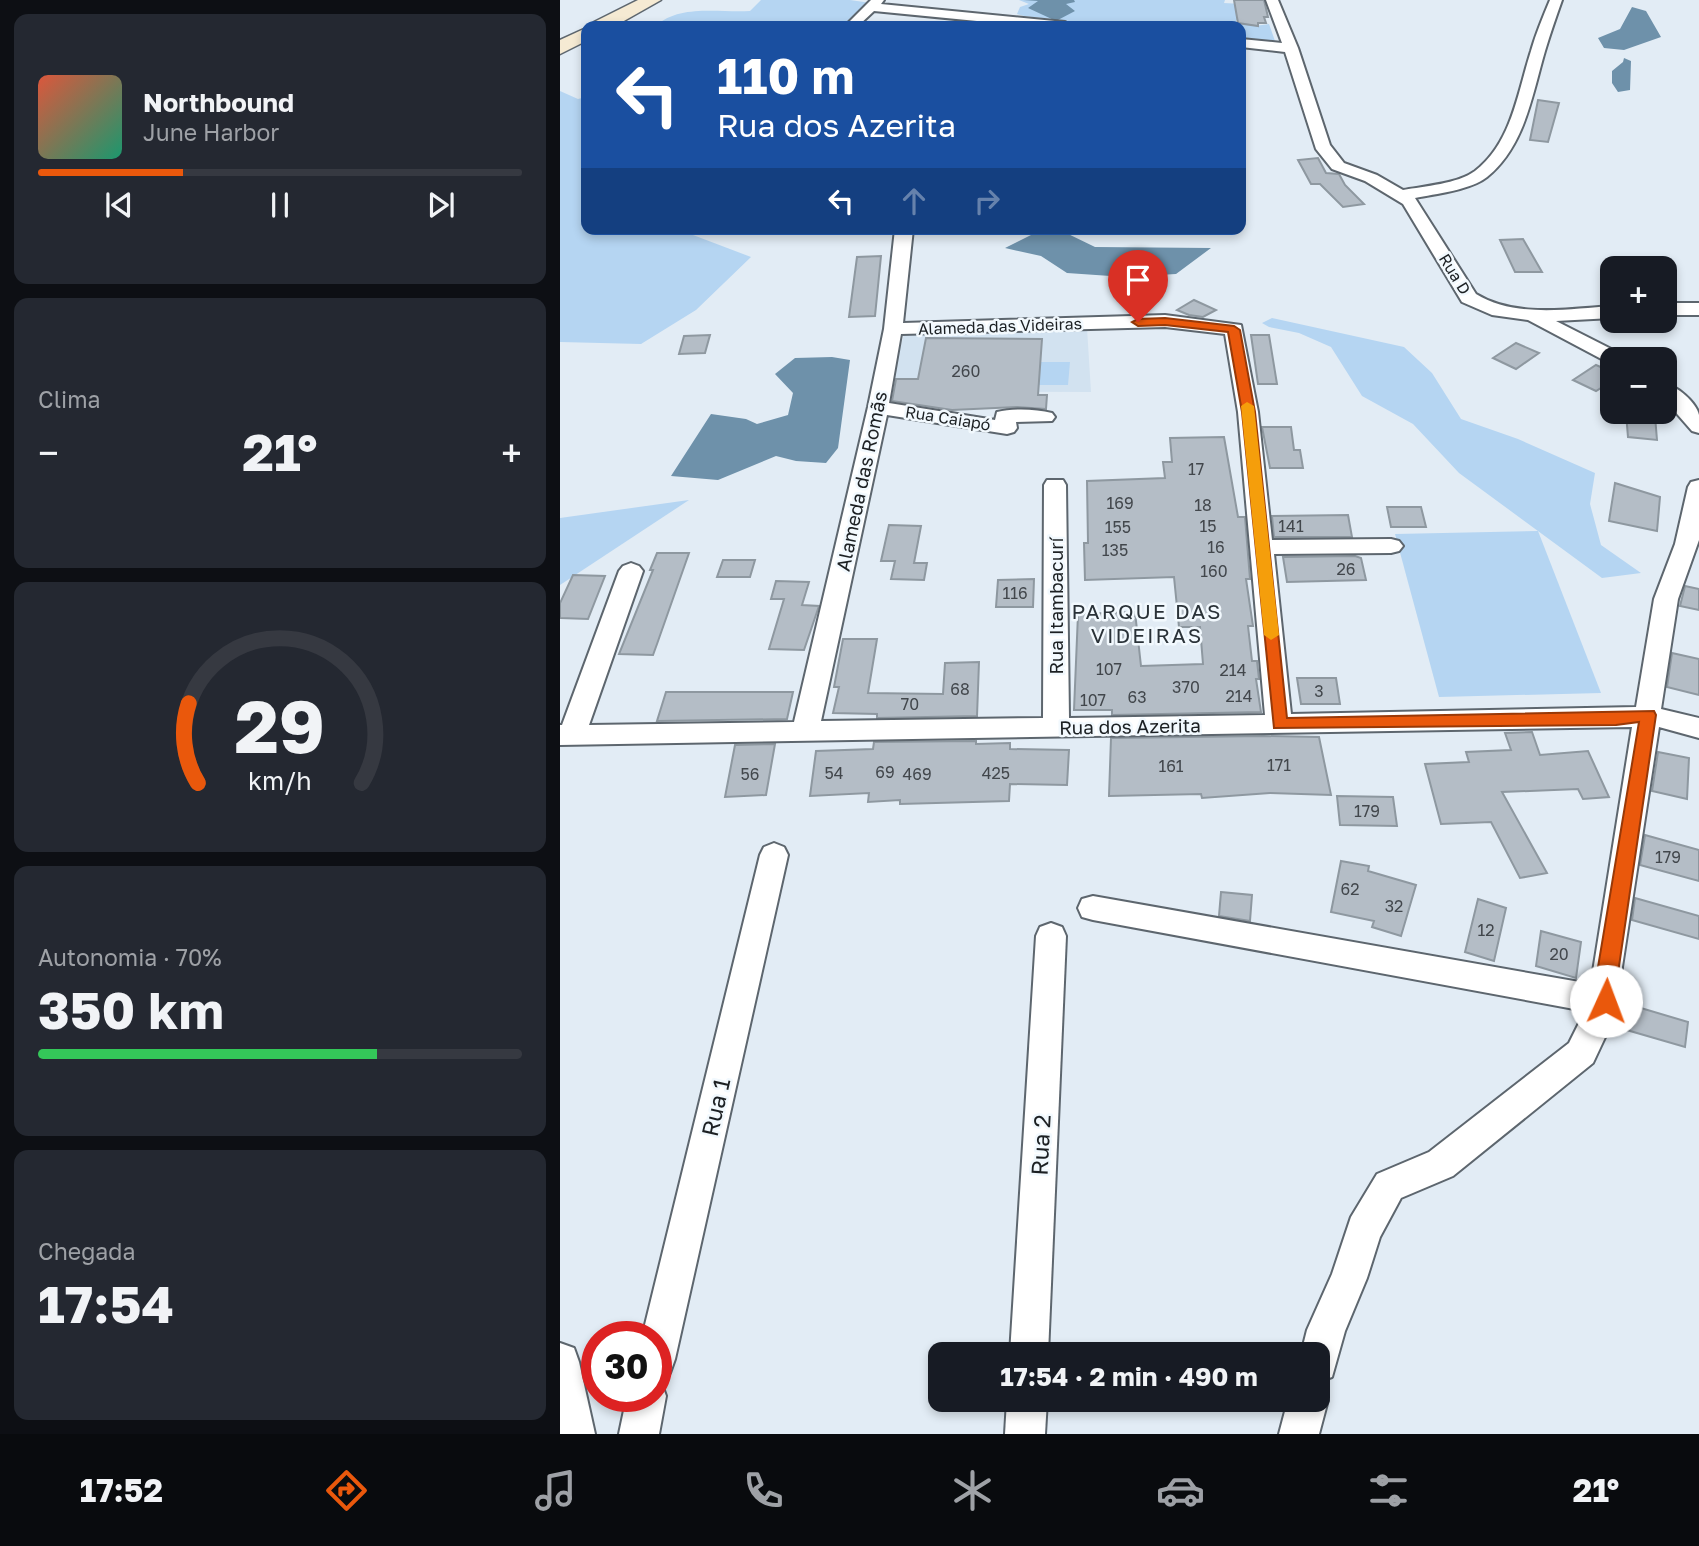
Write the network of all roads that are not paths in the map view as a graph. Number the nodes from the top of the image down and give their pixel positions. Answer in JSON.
{"nodes":[{"id":1,"x":652,"y":0,"type":"edge"},
{"id":2,"x":1272,"y":0,"type":"edge"},
{"id":3,"x":1556,"y":0,"type":"edge"},
{"id":4,"x":874,"y":4,"type":"edge"},
{"id":5,"x":611,"y":21,"type":"edge"},
{"id":6,"x":856,"y":21,"type":"edge"},
{"id":7,"x":1022,"y":21,"type":"edge"},
{"id":8,"x":1246,"y":44,"type":"edge"},
{"id":9,"x":1291,"y":48,"type":"junction"},
{"id":10,"x":1404,"y":195,"type":"junction"},
{"id":11,"x":903,"y":235,"type":"edge"},
{"id":12,"x":1677,"y":309,"type":"edge"},
{"id":13,"x":1699,"y":309,"type":"edge"},
{"id":14,"x":1600,"y":313,"type":"edge"},
{"id":15,"x":1533,"y":316,"type":"junction"},
{"id":16,"x":893,"y":329,"type":"junction"},
{"id":17,"x":1600,"y":351,"type":"edge"},
{"id":18,"x":1677,"y":400,"type":"edge"},
{"id":19,"x":878,"y":407,"type":"junction"},
{"id":20,"x":1045,"y":417,"type":"dead end"},
{"id":21,"x":1699,"y":427,"type":"edge"},
{"id":22,"x":1055,"y":485,"type":"dead end"},
{"id":23,"x":1699,"y":487,"type":"edge"},
{"id":24,"x":1391,"y":546,"type":"dead end"},
{"id":25,"x":1263,"y":547,"type":"junction"},
{"id":26,"x":631,"y":571,"type":"dead end"},
{"id":27,"x":1648,"y":715,"type":"junction"},
{"id":28,"x":1279,"y":724,"type":"junction"},
{"id":29,"x":1056,"y":727,"type":"junction"},
{"id":30,"x":1699,"y":728,"type":"edge"},
{"id":31,"x":805,"y":732,"type":"junction"},
{"id":32,"x":566,"y":735,"type":"edge"},
{"id":33,"x":774,"y":855,"type":"dead end"},
{"id":34,"x":1093,"y":908,"type":"dead end"},
{"id":35,"x":1051,"y":936,"type":"dead end"},
{"id":36,"x":1606,"y":1001,"type":"junction"},
{"id":37,"x":665,"y":1321,"type":"edge"},
{"id":38,"x":1030,"y":1342,"type":"edge"},
{"id":39,"x":1323,"y":1342,"type":"edge"},
{"id":40,"x":560,"y":1362,"type":"edge"},
{"id":41,"x":644,"y":1412,"type":"edge"},
{"id":42,"x":1026,"y":1412,"type":"edge"},
{"id":43,"x":1305,"y":1412,"type":"edge"},
{"id":44,"x":576,"y":1434,"type":"edge"},
{"id":45,"x":639,"y":1434,"type":"edge"},
{"id":46,"x":1025,"y":1434,"type":"edge"},
{"id":47,"x":1299,"y":1434,"type":"edge"}],
"edges":[{"from":1,"to":5,"type":"main road"},
{"from":2,"to":9,"type":"street"},
{"from":3,"to":10,"type":"street"},
{"from":4,"to":6,"type":"street"},
{"from":4,"to":7,"type":"street"},
{"from":8,"to":9,"type":"street"},
{"from":9,"to":10,"type":"street"},
{"from":10,"to":15,"type":"street","name":"Rua D"},
{"from":11,"to":16,"type":"street","name":"Alameda das Romãs"},
{"from":12,"to":13,"type":"street"},
{"from":14,"to":15,"type":"street"},
{"from":15,"to":17,"type":"street"},
{"from":16,"to":19,"type":"street","name":"Alameda das Romãs"},
{"from":16,"to":25,"type":"street","name":"Alameda das Videiras"},
{"from":18,"to":21,"type":"street"},
{"from":19,"to":20,"type":"street","name":"Rua Caiapó"},
{"from":19,"to":31,"type":"street","name":"Alameda das Romãs"},
{"from":22,"to":29,"type":"street","name":"Rua Itambacurí"},
{"from":23,"to":27,"type":"street"},
{"from":24,"to":25,"type":"street"},
{"from":25,"to":28,"type":"street"},
{"from":26,"to":32,"type":"street"},
{"from":27,"to":28,"type":"street","name":"Rua dos Azerita"},
{"from":27,"to":30,"type":"street","name":"Rua dos Azerita"},
{"from":27,"to":36,"type":"street"},
{"from":28,"to":29,"type":"street","name":"Rua dos Azerita"},
{"from":29,"to":31,"type":"street","name":"Rua dos Azerita"},
{"from":31,"to":32,"type":"street","name":"Rua dos Azerita"},
{"from":33,"to":37,"type":"street","name":"Rua 1"},
{"from":34,"to":36,"type":"street"},
{"from":35,"to":38,"type":"street","name":"Rua 2"},
{"from":36,"to":39,"type":"street"},
{"from":40,"to":44,"type":"street"},
{"from":41,"to":45,"type":"street"},
{"from":42,"to":46,"type":"street"},
{"from":43,"to":47,"type":"street"}]}
